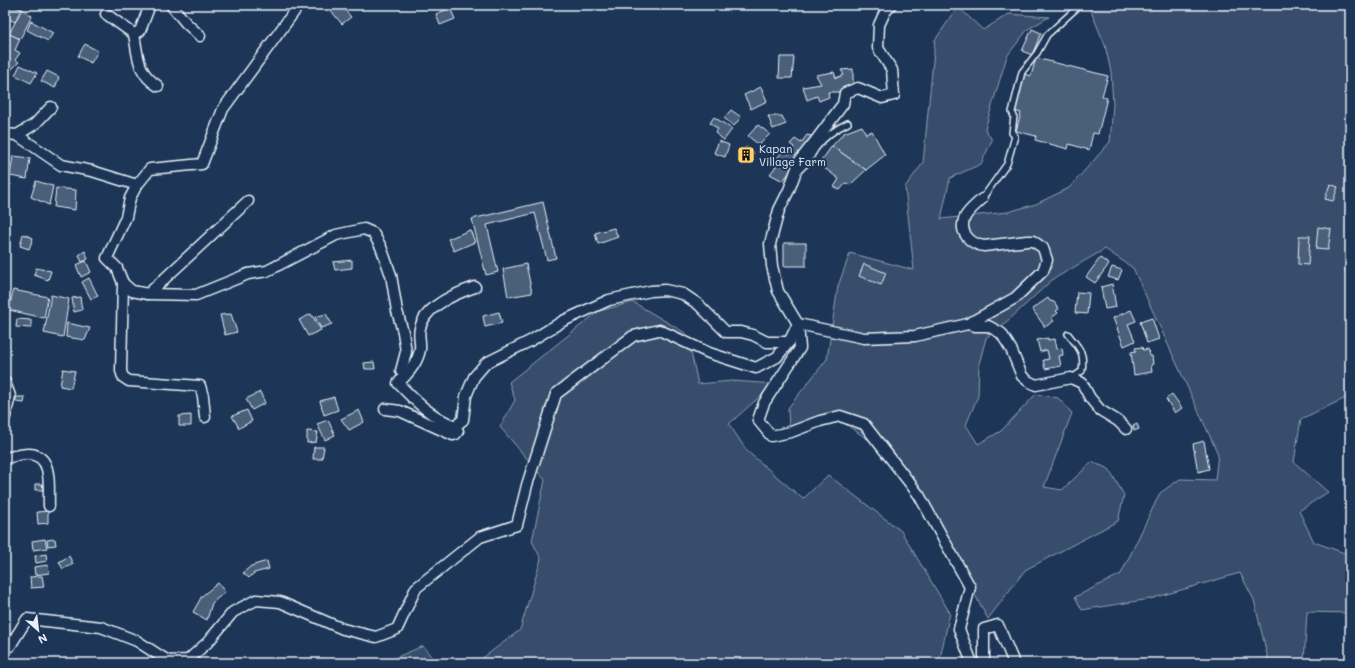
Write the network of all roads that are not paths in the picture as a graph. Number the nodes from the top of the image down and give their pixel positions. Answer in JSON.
{"nodes":[{"id":1,"x":150,"y":5,"type":"edge"},
{"id":2,"x":170,"y":5,"type":"edge"},
{"id":3,"x":299,"y":5,"type":"edge"},
{"id":4,"x":891,"y":5,"type":"edge"},
{"id":5,"x":1080,"y":5,"type":"edge"},
{"id":6,"x":106,"y":14,"type":"dead end"},
{"id":7,"x":134,"y":34,"type":"junction"},
{"id":8,"x":200,"y":36,"type":"dead end"},
{"id":9,"x":158,"y":86,"type":"dead end"},
{"id":10,"x":51,"y":108,"type":"dead end"},
{"id":11,"x":848,"y":123,"type":"dead end"},
{"id":12,"x":5,"y":134,"type":"edge"},
{"id":13,"x":17,"y":135,"type":"junction"},
{"id":14,"x":795,"y":172,"type":"junction"},
{"id":15,"x":137,"y":184,"type":"junction"},
{"id":16,"x":982,"y":199,"type":"joint"},
{"id":17,"x":248,"y":201,"type":"dead end"},
{"id":18,"x":123,"y":282,"type":"junction"},
{"id":19,"x":475,"y":287,"type":"dead end"},
{"id":20,"x":148,"y":294,"type":"junction"},
{"id":21,"x":798,"y":324,"type":"junction"},
{"id":22,"x":968,"y":324,"type":"junction"},
{"id":23,"x":1068,"y":334,"type":"dead end"},
{"id":24,"x":789,"y":342,"type":"junction"},
{"id":25,"x":405,"y":376,"type":"junction"},
{"id":26,"x":1071,"y":378,"type":"junction"},
{"id":27,"x":5,"y":382,"type":"edge"},
{"id":28,"x":385,"y":409,"type":"dead end"},
{"id":29,"x":5,"y":417,"type":"edge"},
{"id":30,"x":205,"y":417,"type":"dead end"},
{"id":31,"x":455,"y":426,"type":"junction"},
{"id":32,"x":1126,"y":429,"type":"dead end"},
{"id":33,"x":5,"y":458,"type":"edge"},
{"id":34,"x":49,"y":506,"type":"dead end"},
{"id":35,"x":5,"y":647,"type":"edge"},
{"id":36,"x":972,"y":663,"type":"edge"},
{"id":37,"x":984,"y":663,"type":"edge"},
{"id":38,"x":1014,"y":663,"type":"edge"}],
"edges":[{"from":1,"to":7,"type":"street"},
{"from":2,"to":8,"type":"street"},
{"from":3,"to":15,"type":"street"},
{"from":4,"to":14,"type":"street"},
{"from":5,"to":16,"type":"lane"},
{"from":6,"to":7,"type":"street"},
{"from":7,"to":9,"type":"street"},
{"from":10,"to":13,"type":"street"},
{"from":11,"to":14,"type":"lane"},
{"from":12,"to":13,"type":"street"},
{"from":13,"to":15,"type":"street"},
{"from":14,"to":21,"type":"street"},
{"from":15,"to":18,"type":"street"},
{"from":16,"to":22,"type":"street"},
{"from":17,"to":20,"type":"street"},
{"from":18,"to":20,"type":"street"},
{"from":18,"to":30,"type":"street"},
{"from":19,"to":25,"type":"street"},
{"from":20,"to":25,"type":"street"},
{"from":21,"to":22,"type":"street"},
{"from":21,"to":24,"type":"street"},
{"from":21,"to":36,"type":"street"},
{"from":22,"to":26,"type":"street"},
{"from":23,"to":26,"type":"lane"},
{"from":24,"to":31,"type":"street"},
{"from":24,"to":35,"type":"street"},
{"from":25,"to":31,"type":"street"},
{"from":26,"to":32,"type":"street"},
{"from":27,"to":29,"type":"street"},
{"from":28,"to":31,"type":"street"},
{"from":33,"to":34,"type":"street"},
{"from":37,"to":38,"type":"street"}]}
